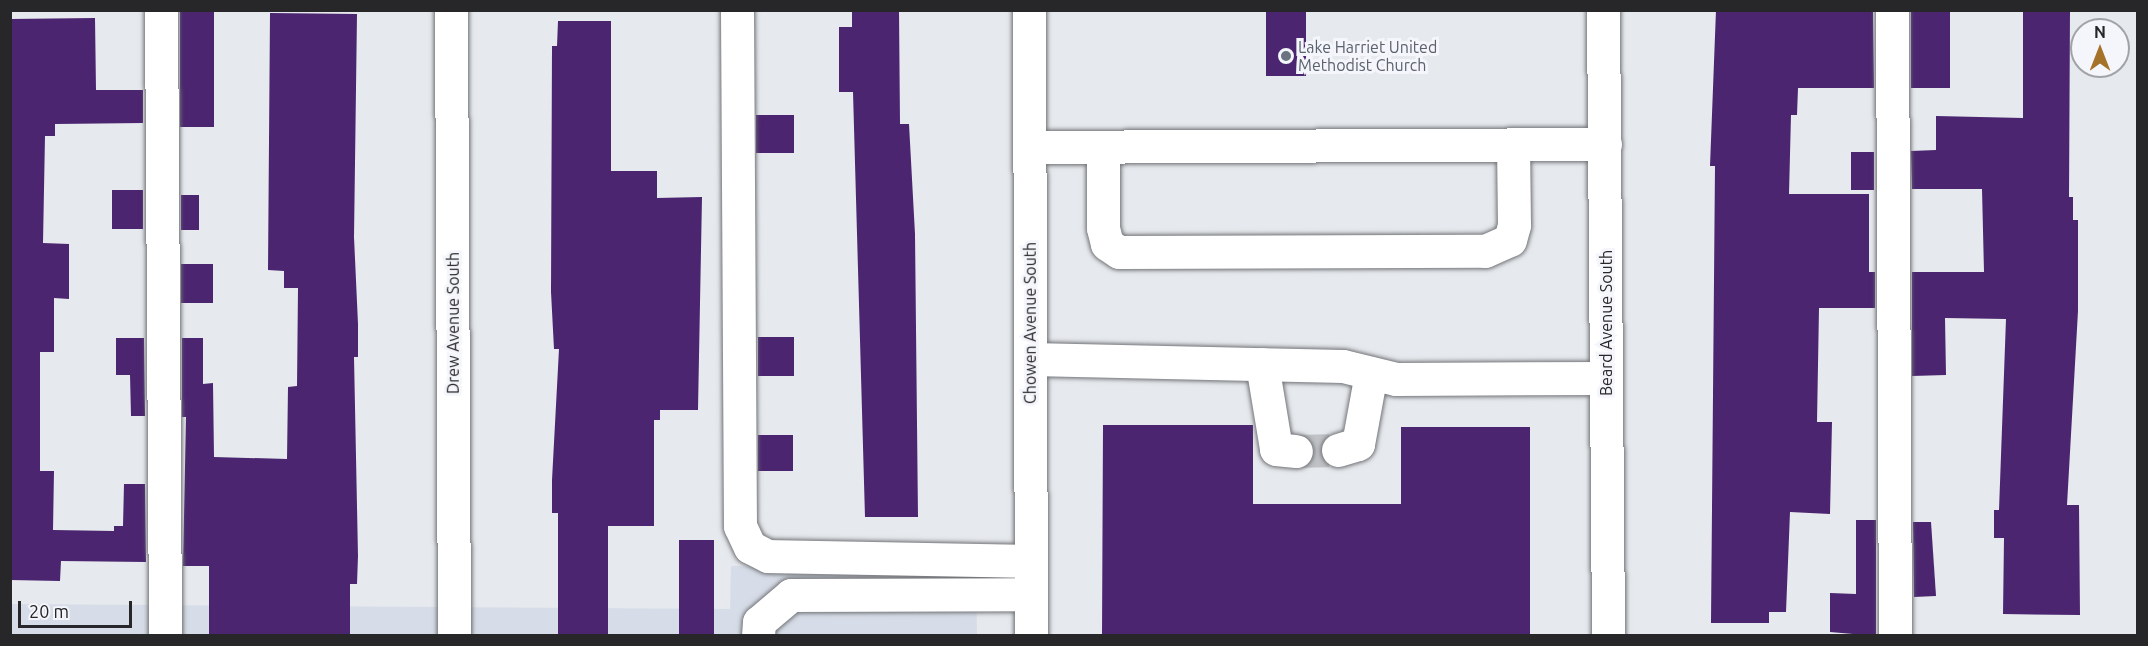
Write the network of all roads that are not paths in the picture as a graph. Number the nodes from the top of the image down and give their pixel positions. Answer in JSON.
{"nodes":[{"id":1,"x":160,"y":10,"type":"edge"},
{"id":2,"x":451,"y":10,"type":"edge"},
{"id":3,"x":737,"y":10,"type":"edge"},
{"id":4,"x":1029,"y":10,"type":"edge"},
{"id":5,"x":1603,"y":10,"type":"edge"},
{"id":6,"x":1892,"y":10,"type":"edge"},
{"id":7,"x":1605,"y":144,"type":"junction"},
{"id":8,"x":1513,"y":145,"type":"junction"},
{"id":9,"x":1030,"y":147,"type":"junction"},
{"id":10,"x":1103,"y":148,"type":"junction"},
{"id":11,"x":1031,"y":359,"type":"junction"},
{"id":12,"x":1262,"y":364,"type":"junction"},
{"id":13,"x":1371,"y":373,"type":"junction"},
{"id":14,"x":1606,"y":378,"type":"junction"},
{"id":15,"x":1338,"y":450,"type":"tunnel mouth"},
{"id":16,"x":1296,"y":451,"type":"tunnel mouth"},
{"id":17,"x":1030,"y":561,"type":"junction"},
{"id":18,"x":1031,"y":594,"type":"junction"},
{"id":19,"x":165,"y":636,"type":"edge"},
{"id":20,"x":454,"y":636,"type":"edge"},
{"id":21,"x":758,"y":636,"type":"edge"},
{"id":22,"x":1031,"y":636,"type":"edge"},
{"id":23,"x":1608,"y":636,"type":"edge"},
{"id":24,"x":1895,"y":636,"type":"edge"}],
"edges":[{"from":1,"to":19,"type":"street"},
{"from":2,"to":20,"type":"street","name":"Drew Avenue South"},
{"from":3,"to":17,"type":"street"},
{"from":4,"to":9,"type":"street","name":"Chowen Avenue South"},
{"from":5,"to":7,"type":"street","name":"Beard Avenue South"},
{"from":6,"to":24,"type":"street"},
{"from":7,"to":8,"type":"street"},
{"from":7,"to":14,"type":"street","name":"Beard Avenue South"},
{"from":8,"to":10,"type":"street"},
{"from":8,"to":10,"type":"street"},
{"from":9,"to":10,"type":"street"},
{"from":9,"to":11,"type":"street","name":"Chowen Avenue South"},
{"from":11,"to":12,"type":"street"},
{"from":11,"to":17,"type":"street","name":"Chowen Avenue South"},
{"from":12,"to":13,"type":"street"},
{"from":12,"to":16,"type":"street"},
{"from":13,"to":14,"type":"street"},
{"from":13,"to":15,"type":"street"},
{"from":14,"to":23,"type":"street","name":"Beard Avenue South"},
{"from":17,"to":18,"type":"street","name":"Chowen Avenue South"},
{"from":18,"to":21,"type":"street"},
{"from":18,"to":22,"type":"street","name":"Chowen Avenue South"}]}
